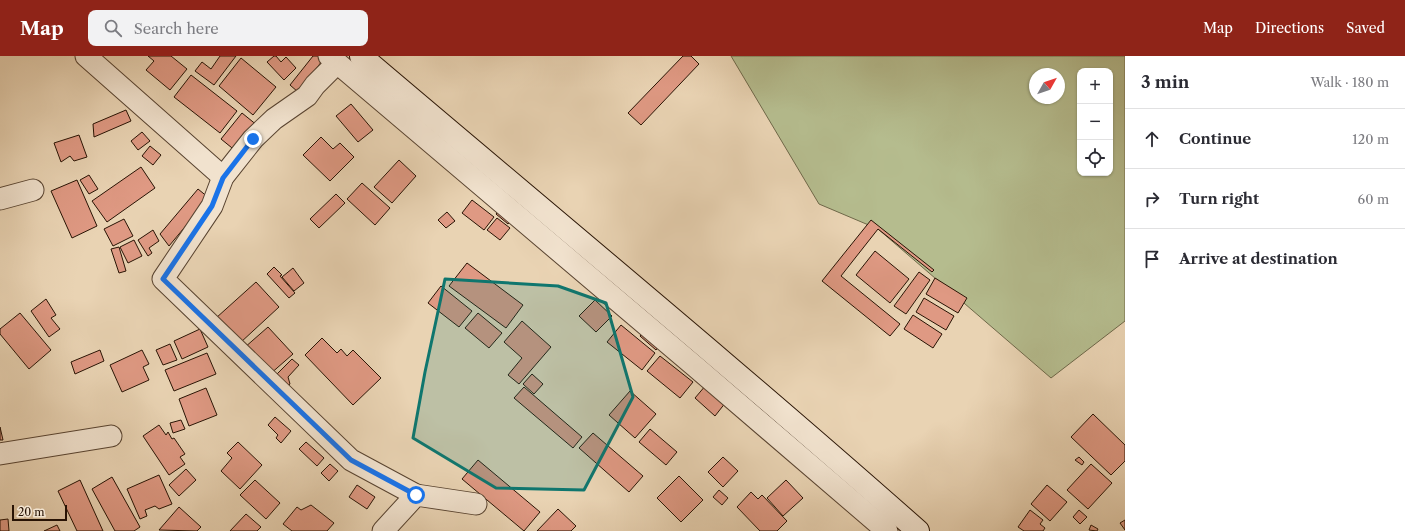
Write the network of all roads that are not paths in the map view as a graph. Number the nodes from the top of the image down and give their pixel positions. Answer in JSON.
{"nodes":[{"id":1,"x":86,"y":56,"type":"edge"},
{"id":2,"x":361,"y":56,"type":"edge"},
{"id":3,"x":333,"y":60,"type":"edge"},
{"id":4,"x":223,"y":178,"type":"junction"},
{"id":5,"x":33,"y":190,"type":"dead end"},
{"id":6,"x":0,"y":199,"type":"edge"},
{"id":7,"x":111,"y":436,"type":"dead end"},
{"id":8,"x":0,"y":454,"type":"edge"},
{"id":9,"x":416,"y":495,"type":"junction"},
{"id":10,"x":476,"y":504,"type":"dead end"},
{"id":11,"x":383,"y":531,"type":"edge"},
{"id":12,"x":887,"y":531,"type":"edge"},
{"id":13,"x":918,"y":531,"type":"edge"}],
"edges":[{"from":1,"to":4,"type":"street"},
{"from":2,"to":13,"type":"main road"},
{"from":3,"to":4,"type":"street"},
{"from":3,"to":12,"type":"street"},
{"from":4,"to":9,"type":"street"},
{"from":5,"to":6,"type":"street"},
{"from":7,"to":8,"type":"street"},
{"from":9,"to":10,"type":"street"},
{"from":9,"to":11,"type":"street"}]}
